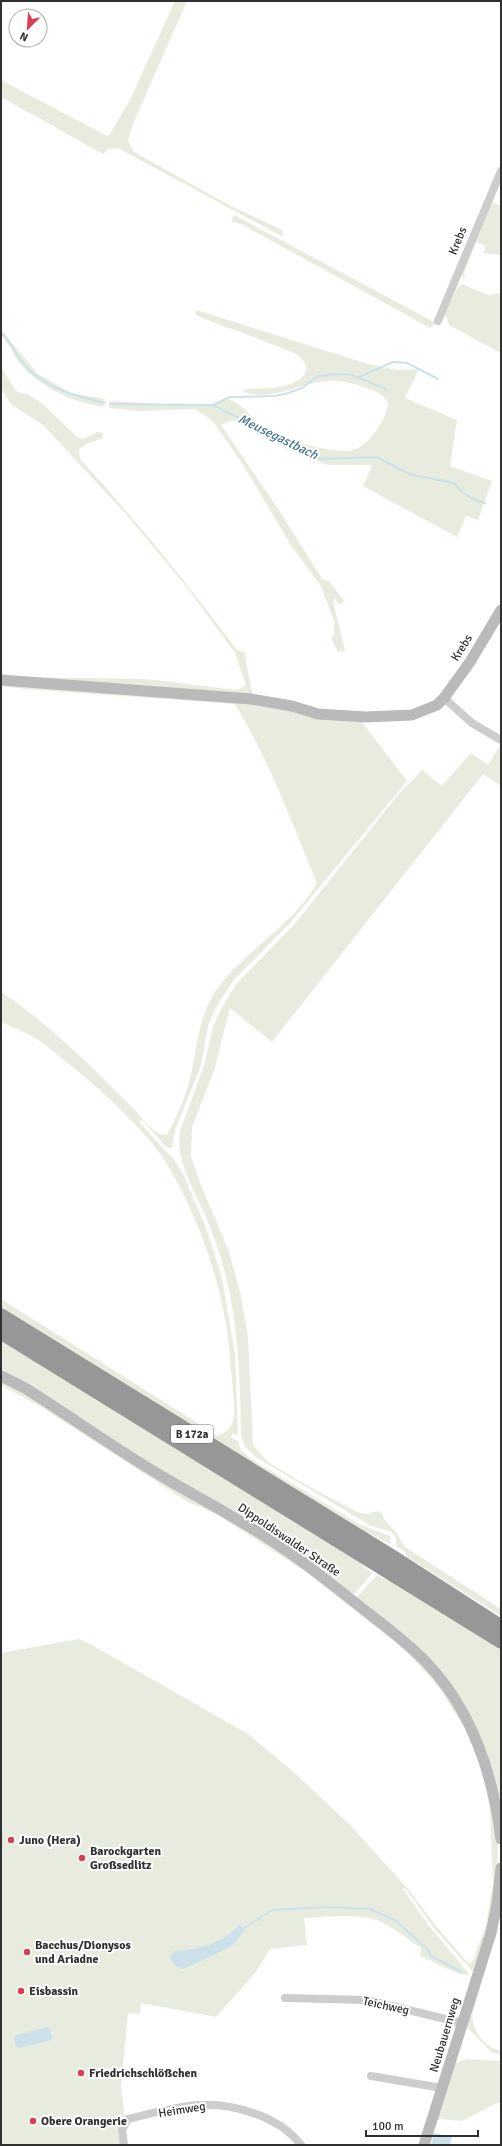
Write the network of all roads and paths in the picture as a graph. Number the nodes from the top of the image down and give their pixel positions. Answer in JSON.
{"nodes":[{"id":1,"x":501,"y":171,"type":"edge"},
{"id":2,"x":438,"y":321,"type":"dead end"},
{"id":3,"x":501,"y":610,"type":"edge"},
{"id":4,"x":1,"y":680,"type":"edge"},
{"id":5,"x":444,"y":698,"type":"junction"},
{"id":6,"x":501,"y":740,"type":"edge"},
{"id":7,"x":1,"y":1316,"type":"edge"},
{"id":8,"x":1,"y":1332,"type":"edge"},
{"id":9,"x":1,"y":1376,"type":"edge"},
{"id":10,"x":384,"y":1559,"type":"junction"},
{"id":11,"x":501,"y":1627,"type":"edge"},
{"id":12,"x":501,"y":1641,"type":"edge"},
{"id":13,"x":501,"y":1839,"type":"edge"},
{"id":14,"x":501,"y":1868,"type":"edge"},
{"id":15,"x":285,"y":1998,"type":"dead end"},
{"id":16,"x":462,"y":2023,"type":"junction"},
{"id":17,"x":371,"y":2076,"type":"dead end"},
{"id":18,"x":442,"y":2088,"type":"junction"},
{"id":19,"x":124,"y":2145,"type":"edge"},
{"id":20,"x":301,"y":2145,"type":"edge"},
{"id":21,"x":424,"y":2145,"type":"edge"}],
"edges":[{"from":1,"to":2,"type":"street","name":"Krebs"},
{"from":3,"to":5,"type":"street","name":"Krebs"},
{"from":4,"to":5,"type":"street"},
{"from":5,"to":6,"type":"street"},
{"from":7,"to":10,"type":"highway","number":"B 172a"},
{"from":8,"to":10,"type":"highway","number":"B 172a"},
{"from":9,"to":13,"type":"street","name":"Dippoldiswalder Straße"},
{"from":10,"to":11,"type":"highway","number":"B 172a"},
{"from":10,"to":12,"type":"highway","number":"B 172a"},
{"from":14,"to":16,"type":"street","name":"Neubauernweg"},
{"from":15,"to":16,"type":"street","name":"Teichweg"},
{"from":16,"to":18,"type":"street","name":"Neubauernweg"},
{"from":17,"to":18,"type":"street"},
{"from":18,"to":21,"type":"street","name":"Neubauernweg"},
{"from":19,"to":20,"type":"street","name":"Heimweg"}]}
